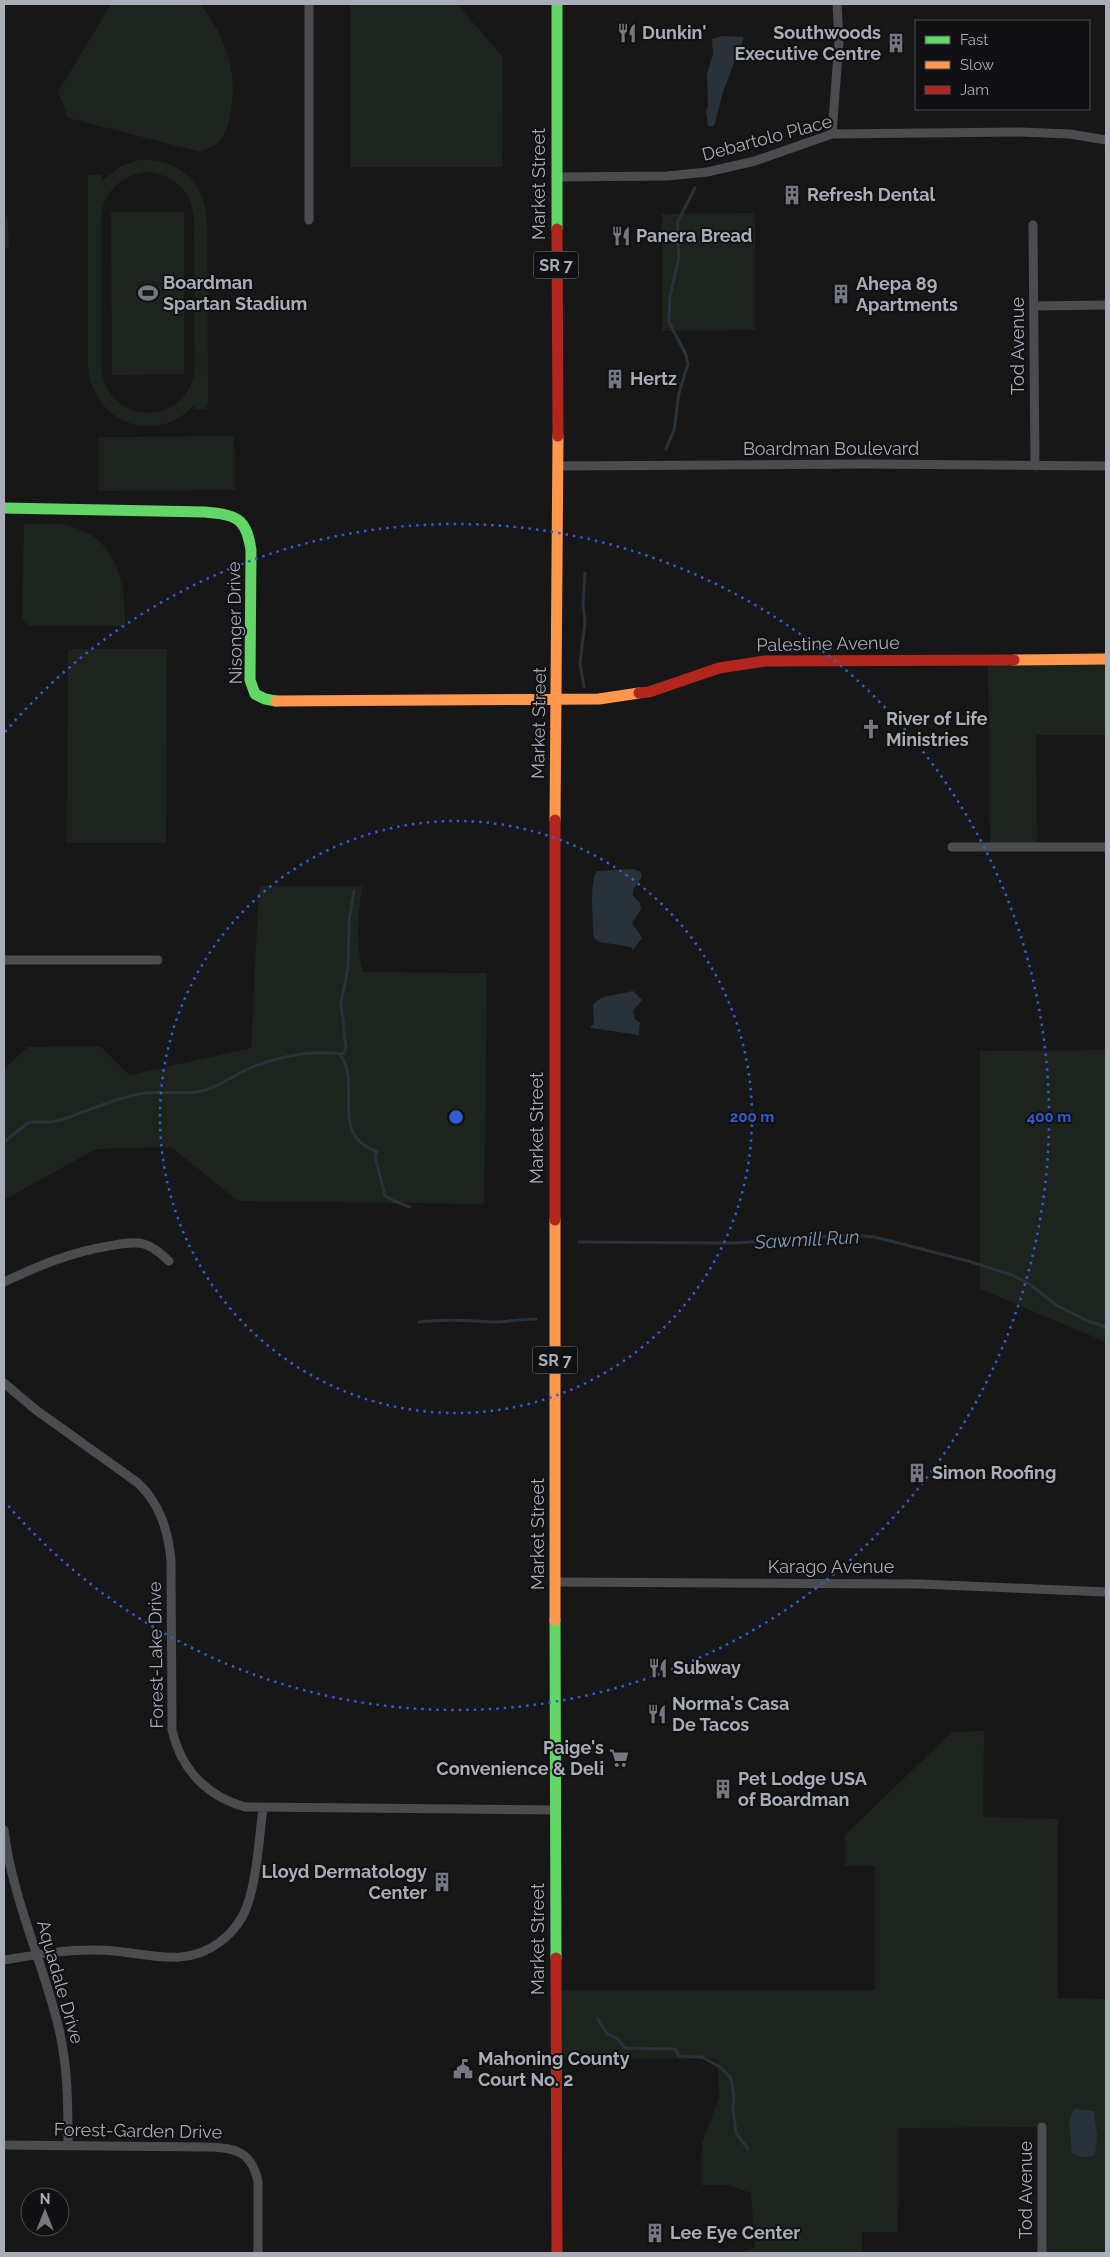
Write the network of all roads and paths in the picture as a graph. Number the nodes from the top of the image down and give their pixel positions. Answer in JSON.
{"nodes":[{"id":1,"x":309,"y":4,"type":"edge"},
{"id":2,"x":556,"y":4,"type":"edge"},
{"id":3,"x":837,"y":4,"type":"edge"},
{"id":4,"x":832,"y":134,"type":"junction"},
{"id":5,"x":1106,"y":140,"type":"edge"},
{"id":6,"x":556,"y":176,"type":"junction"},
{"id":7,"x":309,"y":220,"type":"dead end"},
{"id":8,"x":1033,"y":225,"type":"dead end"},
{"id":9,"x":1106,"y":305,"type":"edge"},
{"id":10,"x":1034,"y":306,"type":"junction"},
{"id":11,"x":557,"y":466,"type":"junction"},
{"id":12,"x":1035,"y":466,"type":"junction"},
{"id":13,"x":1106,"y":466,"type":"edge"},
{"id":14,"x":4,"y":508,"type":"edge"},
{"id":15,"x":1106,"y":660,"type":"edge"},
{"id":16,"x":556,"y":699,"type":"junction"},
{"id":17,"x":952,"y":847,"type":"dead end"},
{"id":18,"x":1106,"y":847,"type":"edge"},
{"id":19,"x":4,"y":960,"type":"edge"},
{"id":20,"x":158,"y":960,"type":"dead end"},
{"id":21,"x":169,"y":1261,"type":"dead end"},
{"id":22,"x":4,"y":1282,"type":"edge"},
{"id":23,"x":4,"y":1383,"type":"edge"},
{"id":24,"x":556,"y":1582,"type":"junction"},
{"id":25,"x":1106,"y":1592,"type":"edge"},
{"id":26,"x":262,"y":1808,"type":"junction"},
{"id":27,"x":556,"y":1810,"type":"junction"},
{"id":28,"x":4,"y":1830,"type":"edge"},
{"id":29,"x":37,"y":1955,"type":"junction"},
{"id":30,"x":4,"y":1960,"type":"edge"},
{"id":31,"x":1042,"y":2127,"type":"dead end"},
{"id":32,"x":4,"y":2145,"type":"edge"},
{"id":33,"x":68,"y":2146,"type":"junction"},
{"id":34,"x":258,"y":2253,"type":"edge"},
{"id":35,"x":557,"y":2253,"type":"edge"},
{"id":36,"x":1042,"y":2253,"type":"edge"}],
"edges":[{"from":1,"to":7,"type":"street"},
{"from":2,"to":6,"type":"main road","name":"Market Street","number":"SR 7"},
{"from":3,"to":4,"type":"street"},
{"from":4,"to":5,"type":"street","name":"Debartolo Place"},
{"from":4,"to":6,"type":"street","name":"Debartolo Place"},
{"from":6,"to":11,"type":"main road","name":"Market Street","number":"SR 7"},
{"from":8,"to":10,"type":"street","name":"Tod Avenue"},
{"from":9,"to":10,"type":"street"},
{"from":10,"to":12,"type":"street","name":"Tod Avenue"},
{"from":11,"to":12,"type":"street","name":"Boardman Boulevard"},
{"from":11,"to":16,"type":"main road","name":"Market Street","number":"SR 7"},
{"from":12,"to":13,"type":"street","name":"Boardman Boulevard"},
{"from":14,"to":16,"type":"main road","name":"Nisonger Drive"},
{"from":15,"to":16,"type":"main road","name":"Palestine Avenue"},
{"from":16,"to":24,"type":"main road","name":"Market Street","number":"SR 7"},
{"from":17,"to":18,"type":"street"},
{"from":19,"to":20,"type":"street"},
{"from":21,"to":22,"type":"street"},
{"from":23,"to":26,"type":"street","name":"Forest-Lake Drive"},
{"from":24,"to":25,"type":"street","name":"Karago Avenue"},
{"from":24,"to":27,"type":"main road","name":"Market Street","number":"SR 7"},
{"from":26,"to":27,"type":"street","name":"Forest-Lake Drive"},
{"from":26,"to":29,"type":"street"},
{"from":27,"to":35,"type":"main road","name":"Market Street","number":"SR 7"},
{"from":28,"to":29,"type":"street","name":"Aquadale Drive"},
{"from":29,"to":30,"type":"street"},
{"from":29,"to":33,"type":"street","name":"Aquadale Drive"},
{"from":31,"to":36,"type":"street","name":"Tod Avenue"},
{"from":32,"to":33,"type":"street","name":"Forest-Garden Drive"},
{"from":33,"to":34,"type":"street","name":"Forest-Garden Drive"}]}
